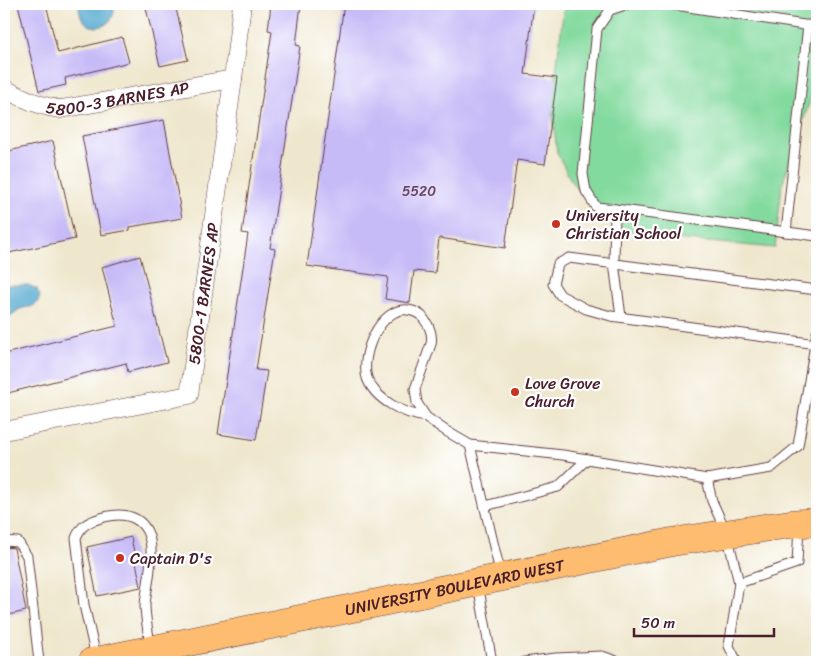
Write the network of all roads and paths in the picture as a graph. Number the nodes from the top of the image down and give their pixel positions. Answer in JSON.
{"nodes":[{"id":1,"x":242,"y":4,"type":"edge"},
{"id":2,"x":628,"y":4,"type":"edge"},
{"id":3,"x":670,"y":4,"type":"edge"},
{"id":4,"x":813,"y":26,"type":"edge"},
{"id":5,"x":233,"y":79,"type":"junction"},
{"id":6,"x":4,"y":89,"type":"edge"},
{"id":7,"x":616,"y":209,"type":"junction"},
{"id":8,"x":786,"y":232,"type":"junction"},
{"id":9,"x":817,"y":236,"type":"edge"},
{"id":10,"x":614,"y":263,"type":"junction"},
{"id":11,"x":817,"y":290,"type":"edge"},
{"id":12,"x":621,"y":317,"type":"junction"},
{"id":13,"x":817,"y":333,"type":"edge"},
{"id":14,"x":817,"y":344,"type":"edge"},
{"id":15,"x":426,"y":417,"type":"junction"},
{"id":16,"x":4,"y":431,"type":"edge"},
{"id":17,"x":470,"y":445,"type":"junction"},
{"id":18,"x":586,"y":459,"type":"junction"},
{"id":19,"x":707,"y":479,"type":"junction"},
{"id":20,"x":485,"y":506,"type":"junction"},
{"id":21,"x":808,"y":523,"type":"edge"},
{"id":22,"x":727,"y":534,"type":"junction"},
{"id":23,"x":4,"y":541,"type":"edge"},
{"id":24,"x":490,"y":580,"type":"junction"},
{"id":25,"x":739,"y":583,"type":"junction"},
{"id":26,"x":151,"y":650,"type":"junction"},
{"id":27,"x":39,"y":662,"type":"edge"},
{"id":28,"x":96,"y":662,"type":"edge"},
{"id":29,"x":492,"y":662,"type":"edge"},
{"id":30,"x":524,"y":662,"type":"edge"},
{"id":31,"x":619,"y":662,"type":"edge"},
{"id":32,"x":737,"y":662,"type":"edge"}],
"edges":[{"from":1,"to":5,"type":"street","name":"5800-1 BARNES AP"},
{"from":2,"to":7,"type":"lane"},
{"from":3,"to":4,"type":"lane"},
{"from":4,"to":8,"type":"lane"},
{"from":5,"to":6,"type":"street","name":"5800-3 BARNES AP"},
{"from":5,"to":16,"type":"street","name":"5800-1 BARNES AP"},
{"from":7,"to":8,"type":"lane"},
{"from":7,"to":10,"type":"lane"},
{"from":8,"to":9,"type":"lane"},
{"from":10,"to":11,"type":"lane"},
{"from":10,"to":12,"type":"lane"},
{"from":10,"to":12,"type":"lane"},
{"from":12,"to":14,"type":"lane"},
{"from":13,"to":14,"type":"lane"},
{"from":14,"to":19,"type":"lane"},
{"from":15,"to":15,"type":"lane"},
{"from":15,"to":17,"type":"lane"},
{"from":17,"to":18,"type":"lane"},
{"from":17,"to":20,"type":"lane"},
{"from":18,"to":19,"type":"lane"},
{"from":18,"to":20,"type":"lane"},
{"from":19,"to":22,"type":"lane"},
{"from":20,"to":24,"type":"lane"},
{"from":21,"to":22,"type":"main road","name":"UNIVERSITY BOULEVARD WEST"},
{"from":21,"to":25,"type":"lane"},
{"from":22,"to":24,"type":"main road","name":"UNIVERSITY BOULEVARD WEST"},
{"from":22,"to":25,"type":"lane"},
{"from":23,"to":27,"type":"lane"},
{"from":24,"to":26,"type":"main road","name":"UNIVERSITY BOULEVARD WEST"},
{"from":24,"to":29,"type":"lane"},
{"from":25,"to":32,"type":"lane"},
{"from":26,"to":28,"type":"main road","name":"UNIVERSITY BOULEVARD WEST"},
{"from":26,"to":28,"type":"lane"},
{"from":30,"to":31,"type":"lane"}]}
